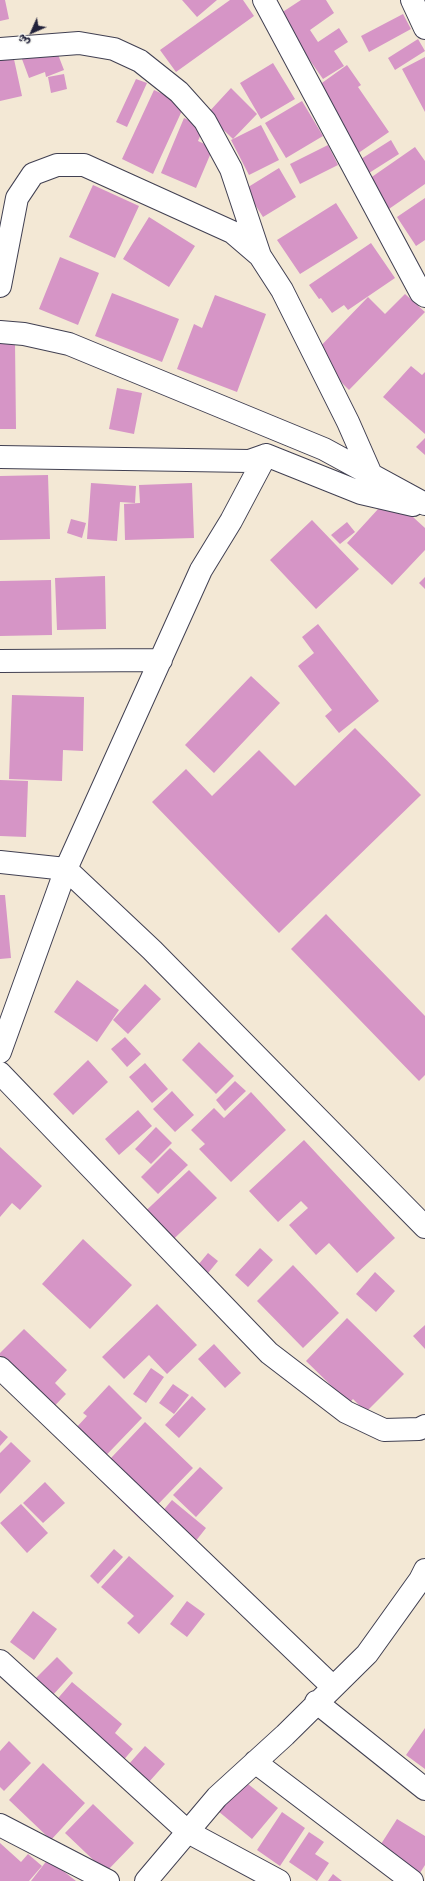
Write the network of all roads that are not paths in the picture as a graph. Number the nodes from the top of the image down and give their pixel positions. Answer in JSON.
{"nodes":[{"id":1,"x":264,"y":0,"type":"edge"},
{"id":2,"x":412,"y":0,"type":"edge"},
{"id":3,"x":425,"y":28,"type":"edge"},
{"id":4,"x":0,"y":50,"type":"edge"},
{"id":5,"x":8,"y":196,"type":"edge"},
{"id":6,"x":260,"y":256,"type":"junction"},
{"id":7,"x":0,"y":286,"type":"edge"},
{"id":8,"x":425,"y":296,"type":"edge"},
{"id":9,"x":0,"y":332,"type":"edge"},
{"id":10,"x":266,"y":454,"type":"junction"},
{"id":11,"x":0,"y":457,"type":"edge"},
{"id":12,"x":370,"y":472,"type":"junction"},
{"id":13,"x":425,"y":504,"type":"edge"},
{"id":14,"x":425,"y":507,"type":"edge"},
{"id":15,"x":161,"y":660,"type":"junction"},
{"id":16,"x":0,"y":661,"type":"edge"},
{"id":17,"x":0,"y":862,"type":"edge"},
{"id":18,"x":66,"y":869,"type":"junction"},
{"id":19,"x":0,"y":1052,"type":"edge"},
{"id":20,"x":0,"y":1073,"type":"edge"},
{"id":21,"x":425,"y":1227,"type":"edge"},
{"id":22,"x":0,"y":1368,"type":"edge"},
{"id":23,"x":425,"y":1426,"type":"edge"},
{"id":24,"x":425,"y":1570,"type":"edge"},
{"id":25,"x":0,"y":1661,"type":"edge"},
{"id":26,"x":333,"y":1687,"type":"junction"},
{"id":27,"x":316,"y":1702,"type":"junction"},
{"id":28,"x":255,"y":1762,"type":"junction"},
{"id":29,"x":425,"y":1790,"type":"edge"},
{"id":30,"x":0,"y":1825,"type":"edge"},
{"id":31,"x":188,"y":1832,"type":"junction"},
{"id":32,"x":108,"y":1881,"type":"edge"},
{"id":33,"x":146,"y":1881,"type":"edge"},
{"id":34,"x":279,"y":1881,"type":"edge"},
{"id":35,"x":412,"y":1881,"type":"edge"}],
"edges":[{"from":1,"to":8,"type":"street"},
{"from":2,"to":3,"type":"street"},
{"from":4,"to":6,"type":"street"},
{"from":5,"to":6,"type":"street"},
{"from":5,"to":7,"type":"street"},
{"from":6,"to":12,"type":"street"},
{"from":9,"to":12,"type":"street"},
{"from":10,"to":11,"type":"street"},
{"from":10,"to":14,"type":"street"},
{"from":10,"to":15,"type":"street"},
{"from":12,"to":13,"type":"street"},
{"from":15,"to":16,"type":"street"},
{"from":15,"to":18,"type":"street"},
{"from":17,"to":18,"type":"street"},
{"from":18,"to":19,"type":"street"},
{"from":18,"to":21,"type":"street"},
{"from":20,"to":23,"type":"street"},
{"from":22,"to":26,"type":"street"},
{"from":24,"to":26,"type":"street"},
{"from":25,"to":31,"type":"street"},
{"from":26,"to":27,"type":"street"},
{"from":27,"to":28,"type":"street"},
{"from":27,"to":29,"type":"street"},
{"from":28,"to":31,"type":"street"},
{"from":28,"to":35,"type":"street"},
{"from":30,"to":32,"type":"street"},
{"from":31,"to":33,"type":"street"},
{"from":31,"to":34,"type":"street"}]}
